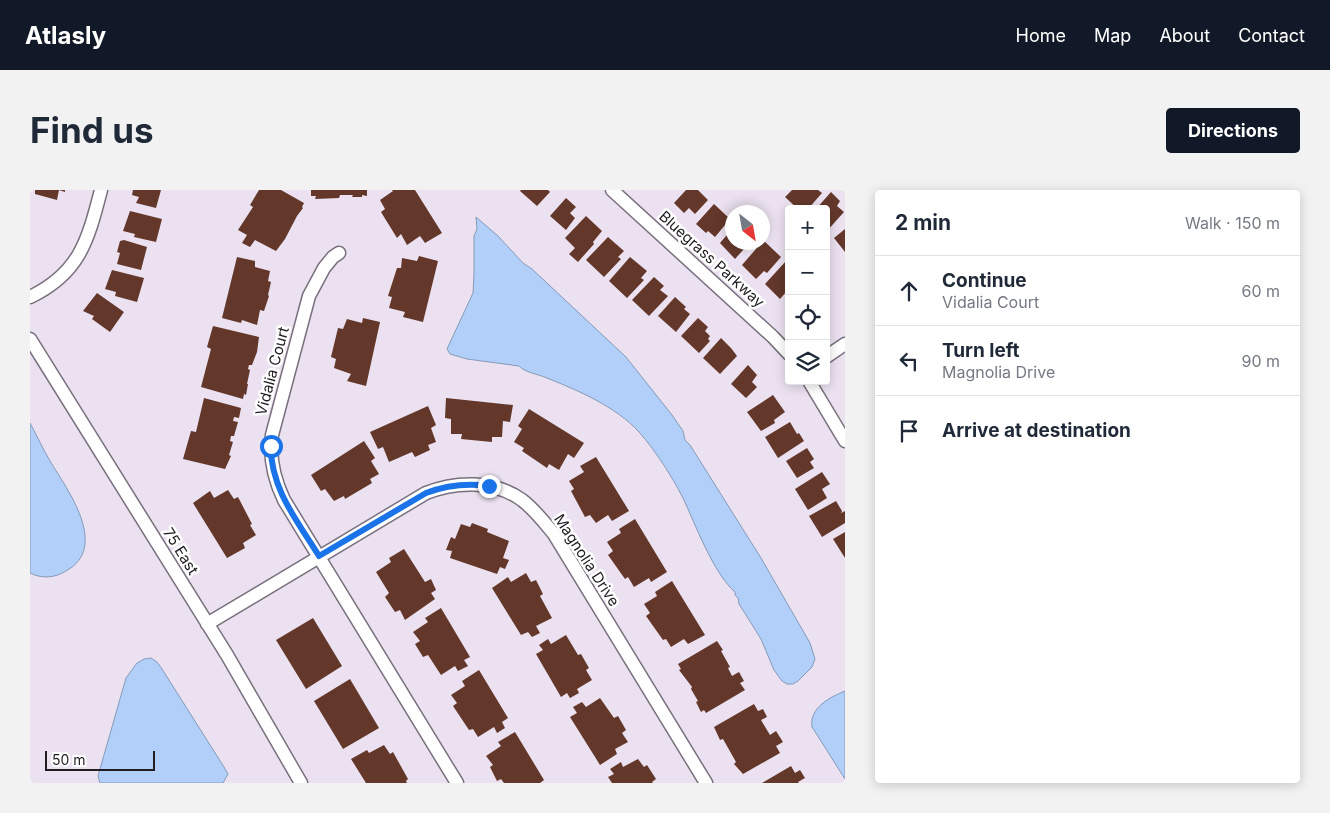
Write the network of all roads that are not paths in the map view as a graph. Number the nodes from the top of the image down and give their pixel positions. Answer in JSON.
{"nodes":[{"id":1,"x":101,"y":190,"type":"edge"},
{"id":2,"x":612,"y":190,"type":"edge"},
{"id":3,"x":339,"y":253,"type":"dead end"},
{"id":4,"x":30,"y":297,"type":"edge"},
{"id":5,"x":30,"y":339,"type":"edge"},
{"id":6,"x":845,"y":344,"type":"edge"},
{"id":7,"x":785,"y":350,"type":"edge"},
{"id":8,"x":830,"y":354,"type":"edge"},
{"id":9,"x":811,"y":385,"type":"edge"},
{"id":10,"x":845,"y":440,"type":"edge"},
{"id":11,"x":319,"y":556,"type":"junction"},
{"id":12,"x":207,"y":624,"type":"junction"},
{"id":13,"x":301,"y":783,"type":"edge"},
{"id":14,"x":457,"y":783,"type":"edge"},
{"id":15,"x":706,"y":783,"type":"edge"}],
"edges":[{"from":1,"to":4,"type":"street"},
{"from":2,"to":7,"type":"street","name":"Bluegrass Parkway"},
{"from":3,"to":11,"type":"street","name":"Vidalia Court"},
{"from":5,"to":12,"type":"street","name":"75 East"},
{"from":6,"to":8,"type":"street"},
{"from":9,"to":10,"type":"street"},
{"from":11,"to":12,"type":"street","name":"Magnolia Drive"},
{"from":11,"to":14,"type":"street"},
{"from":11,"to":15,"type":"street","name":"Magnolia Drive"},
{"from":12,"to":13,"type":"street","name":"75 East"}]}
